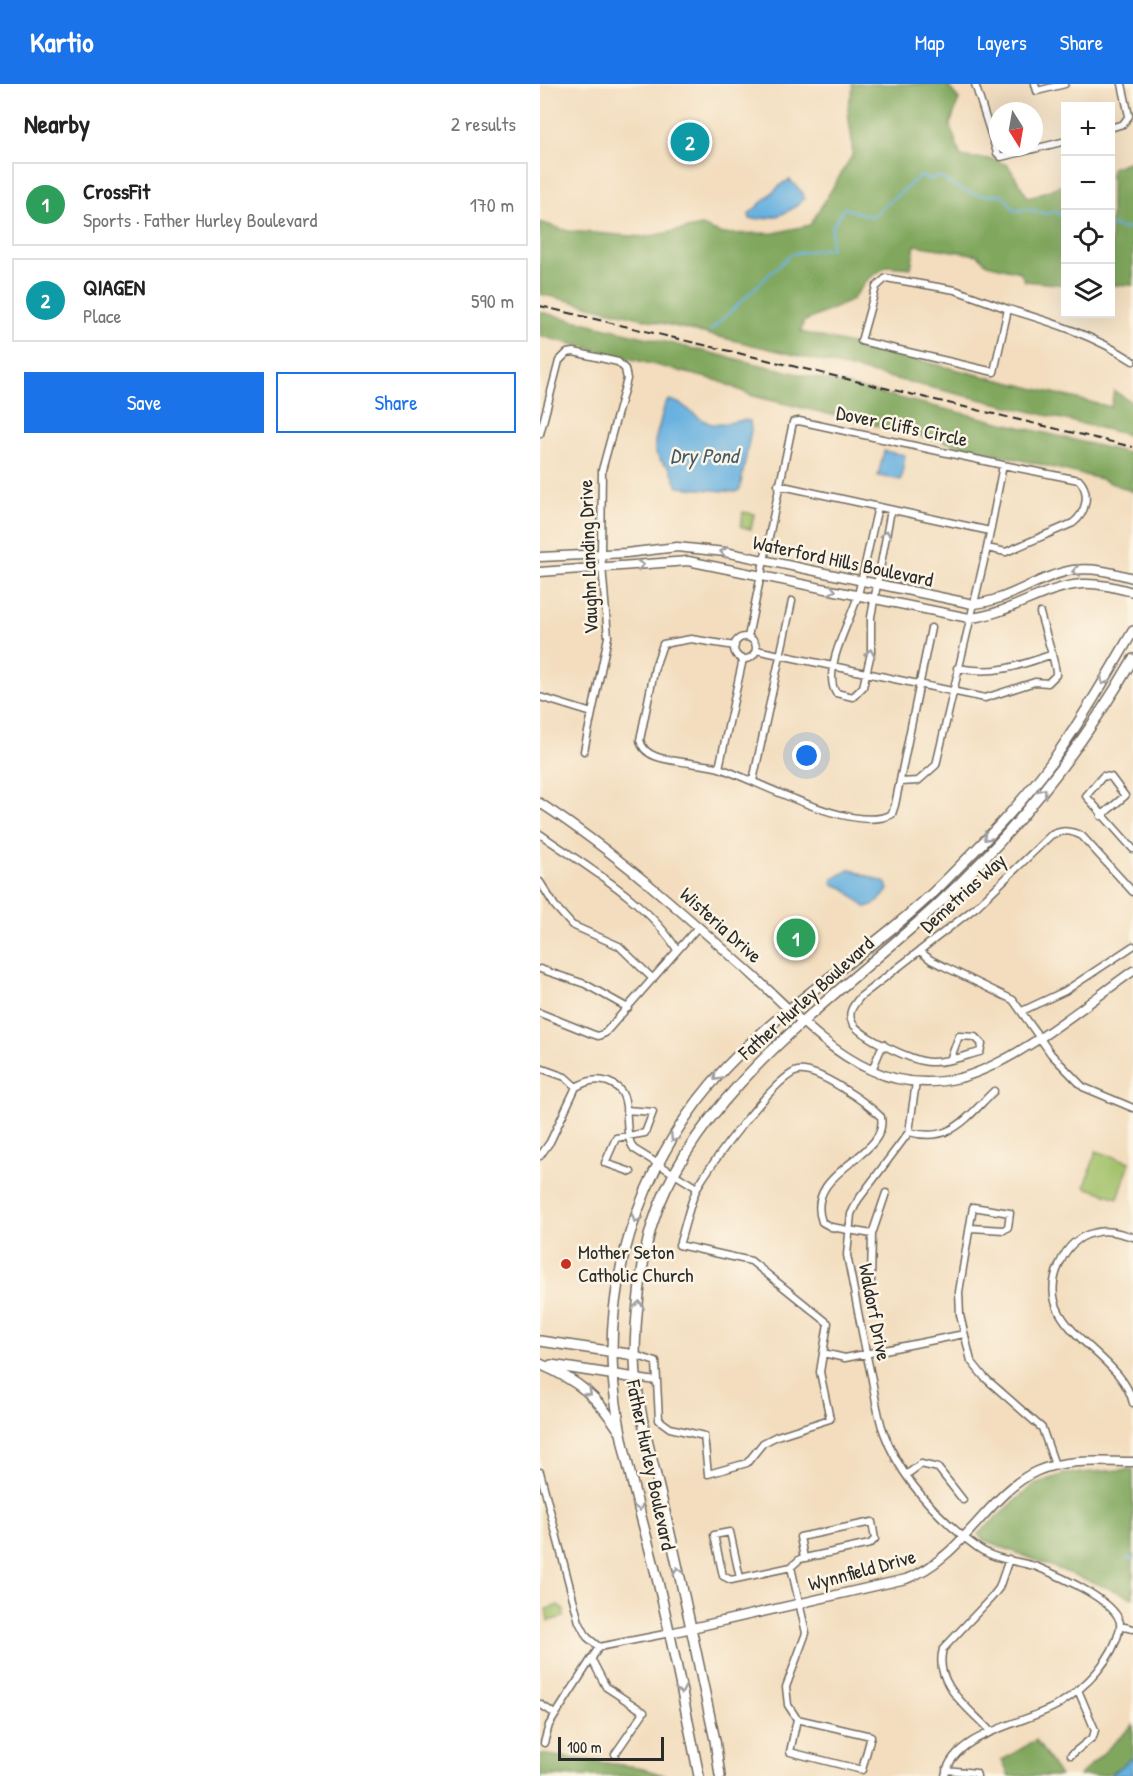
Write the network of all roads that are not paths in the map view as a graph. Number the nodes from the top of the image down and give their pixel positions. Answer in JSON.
{"nodes":[{"id":1,"x":975,"y":84,"type":"edge"},
{"id":2,"x":1035,"y":84,"type":"edge"},
{"id":3,"x":1065,"y":84,"type":"edge"},
{"id":4,"x":1122,"y":84,"type":"edge"},
{"id":5,"x":1115,"y":126,"type":"edge"},
{"id":6,"x":1061,"y":142,"type":"edge"},
{"id":7,"x":1008,"y":309,"type":"junction"},
{"id":8,"x":1133,"y":361,"type":"edge"},
{"id":9,"x":540,"y":434,"type":"edge"},
{"id":10,"x":1003,"y":465,"type":"junction"},
{"id":11,"x":778,"y":485,"type":"junction"},
{"id":12,"x":878,"y":507,"type":"junction"},
{"id":13,"x":891,"y":510,"type":"junction"},
{"id":14,"x":990,"y":531,"type":"junction"},
{"id":15,"x":987,"y":548,"type":"junction"},
{"id":16,"x":602,"y":554,"type":"junction"},
{"id":17,"x":540,"y":557,"type":"edge"},
{"id":18,"x":763,"y":561,"type":"junction"},
{"id":19,"x":602,"y":569,"type":"junction"},
{"id":20,"x":540,"y":572,"type":"edge"},
{"id":21,"x":760,"y":575,"type":"junction"},
{"id":22,"x":1133,"y":578,"type":"edge"},
{"id":23,"x":861,"y":582,"type":"junction"},
{"id":24,"x":876,"y":585,"type":"junction"},
{"id":25,"x":1133,"y":592,"type":"edge"},
{"id":26,"x":858,"y":596,"type":"junction"},
{"id":27,"x":874,"y":599,"type":"junction"},
{"id":28,"x":792,"y":601,"type":"dead end"},
{"id":29,"x":973,"y":604,"type":"junction"},
{"id":30,"x":1040,"y":613,"type":"dead end"},
{"id":31,"x":969,"y":618,"type":"junction"},
{"id":32,"x":931,"y":627,"type":"dead end"},
{"id":33,"x":1133,"y":631,"type":"edge"},
{"id":34,"x":748,"y":637,"type":"junction"},
{"id":35,"x":735,"y":646,"type":"junction"},
{"id":36,"x":756,"y":650,"type":"junction"},
{"id":37,"x":1050,"y":655,"type":"junction"},
{"id":38,"x":780,"y":656,"type":"junction"},
{"id":39,"x":743,"y":659,"type":"junction"},
{"id":40,"x":1133,"y":659,"type":"edge"},
{"id":41,"x":835,"y":667,"type":"junction"},
{"id":42,"x":957,"y":668,"type":"junction"},
{"id":43,"x":866,"y":674,"type":"junction"},
{"id":44,"x":920,"y":685,"type":"junction"},
{"id":45,"x":952,"y":692,"type":"junction"},
{"id":46,"x":540,"y":697,"type":"edge"},
{"id":47,"x":592,"y":712,"type":"junction"},
{"id":48,"x":585,"y":752,"type":"dead end"},
{"id":49,"x":719,"y":768,"type":"junction"},
{"id":50,"x":753,"y":781,"type":"junction"},
{"id":51,"x":900,"y":782,"type":"junction"},
{"id":52,"x":540,"y":803,"type":"edge"},
{"id":53,"x":1101,"y":816,"type":"junction"},
{"id":54,"x":540,"y":834,"type":"edge"},
{"id":55,"x":1133,"y":849,"type":"edge"},
{"id":56,"x":540,"y":882,"type":"edge"},
{"id":57,"x":1133,"y":892,"type":"edge"},
{"id":58,"x":699,"y":927,"type":"junction"},
{"id":59,"x":1133,"y":946,"type":"edge"},
{"id":60,"x":677,"y":950,"type":"junction"},
{"id":61,"x":921,"y":952,"type":"junction"},
{"id":62,"x":540,"y":969,"type":"edge"},
{"id":63,"x":1133,"y":971,"type":"edge"},
{"id":64,"x":653,"y":979,"type":"junction"},
{"id":65,"x":628,"y":1008,"type":"junction"},
{"id":66,"x":791,"y":1009,"type":"junction"},
{"id":67,"x":1022,"y":1011,"type":"junction"},
{"id":68,"x":540,"y":1013,"type":"edge"},
{"id":69,"x":805,"y":1022,"type":"junction"},
{"id":70,"x":1039,"y":1037,"type":"junction"},
{"id":71,"x":883,"y":1044,"type":"junction"},
{"id":72,"x":950,"y":1060,"type":"junction"},
{"id":73,"x":540,"y":1068,"type":"edge"},
{"id":74,"x":872,"y":1070,"type":"junction"},
{"id":75,"x":916,"y":1082,"type":"junction"},
{"id":76,"x":576,"y":1087,"type":"junction"},
{"id":77,"x":994,"y":1091,"type":"dead end"},
{"id":78,"x":1133,"y":1108,"type":"edge"},
{"id":79,"x":626,"y":1110,"type":"junction"},
{"id":80,"x":909,"y":1132,"type":"junction"},
{"id":81,"x":629,"y":1135,"type":"junction"},
{"id":82,"x":540,"y":1156,"type":"edge"},
{"id":83,"x":657,"y":1164,"type":"junction"},
{"id":84,"x":631,"y":1172,"type":"dead end"},
{"id":85,"x":674,"y":1175,"type":"junction"},
{"id":86,"x":697,"y":1188,"type":"junction"},
{"id":87,"x":886,"y":1192,"type":"dead end"},
{"id":88,"x":970,"y":1228,"type":"junction"},
{"id":89,"x":848,"y":1230,"type":"junction"},
{"id":90,"x":872,"y":1234,"type":"junction"},
{"id":91,"x":1133,"y":1237,"type":"edge"},
{"id":92,"x":871,"y":1282,"type":"dead end"},
{"id":93,"x":964,"y":1334,"type":"junction"},
{"id":94,"x":540,"y":1341,"type":"edge"},
{"id":95,"x":612,"y":1351,"type":"junction"},
{"id":96,"x":823,"y":1353,"type":"junction"},
{"id":97,"x":866,"y":1354,"type":"junction"},
{"id":98,"x":635,"y":1355,"type":"junction"},
{"id":99,"x":540,"y":1364,"type":"edge"},
{"id":100,"x":613,"y":1375,"type":"junction"},
{"id":101,"x":636,"y":1378,"type":"junction"},
{"id":102,"x":656,"y":1381,"type":"junction"},
{"id":103,"x":1133,"y":1403,"type":"edge"},
{"id":104,"x":623,"y":1436,"type":"junction"},
{"id":105,"x":1133,"y":1462,"type":"edge"},
{"id":106,"x":1055,"y":1465,"type":"junction"},
{"id":107,"x":540,"y":1472,"type":"edge"},
{"id":108,"x":906,"y":1474,"type":"junction"},
{"id":109,"x":963,"y":1500,"type":"dead end"},
{"id":110,"x":964,"y":1537,"type":"junction"},
{"id":111,"x":804,"y":1558,"type":"junction"},
{"id":112,"x":1009,"y":1559,"type":"junction"},
{"id":113,"x":791,"y":1567,"type":"junction"},
{"id":114,"x":740,"y":1578,"type":"junction"},
{"id":115,"x":800,"y":1604,"type":"junction"},
{"id":116,"x":1120,"y":1626,"type":"junction"},
{"id":117,"x":691,"y":1628,"type":"junction"},
{"id":118,"x":1133,"y":1629,"type":"edge"},
{"id":119,"x":670,"y":1633,"type":"junction"},
{"id":120,"x":599,"y":1647,"type":"junction"},
{"id":121,"x":592,"y":1660,"type":"junction"},
{"id":122,"x":1078,"y":1690,"type":"junction"},
{"id":123,"x":540,"y":1704,"type":"edge"},
{"id":124,"x":555,"y":1714,"type":"junction"},
{"id":125,"x":797,"y":1719,"type":"junction"},
{"id":126,"x":991,"y":1732,"type":"junction"},
{"id":127,"x":544,"y":1743,"type":"dead end"},
{"id":128,"x":615,"y":1754,"type":"dead end"},
{"id":129,"x":1071,"y":1755,"type":"dead end"},
{"id":130,"x":946,"y":1773,"type":"edge"},
{"id":131,"x":699,"y":1776,"type":"edge"},
{"id":132,"x":720,"y":1776,"type":"edge"},
{"id":133,"x":977,"y":1776,"type":"edge"}],
"edges":[{"from":1,"to":6,"type":"street"},
{"from":2,"to":3,"type":"street"},
{"from":4,"to":5,"type":"street"},
{"from":7,"to":7,"type":"street"},
{"from":7,"to":8,"type":"street"},
{"from":9,"to":16,"type":"street","name":"Vaughn Landing Drive"},
{"from":10,"to":11,"type":"street","name":"Dover Cliffs Circle"},
{"from":10,"to":14,"type":"street"},
{"from":10,"to":15,"type":"street","name":"Dover Cliffs Circle"},
{"from":11,"to":12,"type":"street"},
{"from":11,"to":18,"type":"street","name":"Dover Cliffs Circle"},
{"from":12,"to":13,"type":"street"},
{"from":12,"to":23,"type":"street"},
{"from":13,"to":14,"type":"street"},
{"from":24,"to":13,"type":"street","one_way":true},
{"from":14,"to":15,"type":"street"},
{"from":15,"to":29,"type":"street"},
{"from":16,"to":17,"type":"street","name":"Waterford Hills Boulevard"},
{"from":18,"to":16,"type":"street","name":"Waterford Hills Boulevard","one_way":true},
{"from":16,"to":19,"type":"street","name":"Vaughn Landing Drive"},
{"from":18,"to":21,"type":"street","name":"Dover Cliffs Circle"},
{"from":18,"to":23,"type":"street","name":"Waterford Hills Boulevard"},
{"from":19,"to":20,"type":"street","name":"Waterford Hills Boulevard"},
{"from":19,"to":21,"type":"street","name":"Waterford Hills Boulevard","one_way":true},
{"from":19,"to":47,"type":"street","name":"Vaughn Landing Drive"},
{"from":21,"to":26,"type":"street","name":"Waterford Hills Boulevard","one_way":true},
{"from":21,"to":34,"type":"street","name":"Dover Cliffs Circle"},
{"from":22,"to":29,"type":"street","name":"Waterford Hills Boulevard","one_way":true},
{"from":23,"to":24,"type":"street","name":"Waterford Hills Boulevard"},
{"from":23,"to":26,"type":"street"},
{"from":24,"to":27,"type":"street"},
{"from":24,"to":29,"type":"street","name":"Waterford Hills Boulevard"},
{"from":25,"to":31,"type":"street","name":"Waterford Hills Boulevard"},
{"from":26,"to":27,"type":"street","name":"Waterford Hills Boulevard"},
{"from":26,"to":41,"type":"street"},
{"from":27,"to":31,"type":"street","name":"Waterford Hills Boulevard"},
{"from":43,"to":27,"type":"street","one_way":true},
{"from":28,"to":38,"type":"street"},
{"from":29,"to":31,"type":"street"},
{"from":30,"to":37,"type":"street"},
{"from":31,"to":42,"type":"street"},
{"from":32,"to":44,"type":"street"},
{"from":33,"to":66,"type":"main road","name":"Father Hurley Boulevard","one_way":true},
{"from":34,"to":35,"type":"street"},
{"from":34,"to":36,"type":"street"},
{"from":35,"to":39,"type":"street"},
{"from":35,"to":49,"type":"street"},
{"from":36,"to":38,"type":"street"},
{"from":36,"to":39,"type":"street"},
{"from":37,"to":42,"type":"street"},
{"from":37,"to":45,"type":"street"},
{"from":38,"to":41,"type":"street"},
{"from":38,"to":50,"type":"street"},
{"from":39,"to":49,"type":"street"},
{"from":69,"to":40,"type":"main road","name":"Father Hurley Boulevard","one_way":true},
{"from":41,"to":43,"type":"street"},
{"from":41,"to":43,"type":"street"},
{"from":42,"to":45,"type":"street"},
{"from":43,"to":44,"type":"street"},
{"from":44,"to":45,"type":"street"},
{"from":44,"to":51,"type":"street"},
{"from":45,"to":51,"type":"street"},
{"from":46,"to":47,"type":"street"},
{"from":47,"to":48,"type":"street","name":"Vaughn Landing Drive"},
{"from":49,"to":50,"type":"street"},
{"from":50,"to":51,"type":"street"},
{"from":52,"to":58,"type":"street","name":"Wisteria Drive"},
{"from":53,"to":53,"type":"street"},
{"from":53,"to":55,"type":"street"},
{"from":54,"to":60,"type":"street"},
{"from":56,"to":64,"type":"street"},
{"from":57,"to":61,"type":"street","name":"Demetrias Way"},
{"from":58,"to":60,"type":"street"},
{"from":58,"to":66,"type":"street","name":"Wisteria Drive"},
{"from":59,"to":67,"type":"street"},
{"from":60,"to":64,"type":"street"},
{"from":61,"to":67,"type":"street"},
{"from":61,"to":71,"type":"street","name":"Demetrias Way"},
{"from":62,"to":65,"type":"street"},
{"from":63,"to":70,"type":"street","name":"Wisteria Drive"},
{"from":64,"to":65,"type":"street"},
{"from":65,"to":68,"type":"street"},
{"from":66,"to":69,"type":"street","name":"Wisteria Drive"},
{"from":66,"to":83,"type":"main road","name":"Father Hurley Boulevard","one_way":true},
{"from":67,"to":70,"type":"street"},
{"from":69,"to":74,"type":"street","name":"Wisteria Drive"},
{"from":69,"to":85,"type":"main road","name":"Father Hurley Boulevard"},
{"from":70,"to":75,"type":"street","name":"Wisteria Drive"},
{"from":70,"to":78,"type":"street"},
{"from":71,"to":72,"type":"street","name":"Demetrias Way"},
{"from":71,"to":74,"type":"street"},
{"from":72,"to":72,"type":"street","name":"Demetrias Way"},
{"from":73,"to":76,"type":"street"},
{"from":74,"to":75,"type":"street","name":"Wisteria Drive"},
{"from":75,"to":80,"type":"street","name":"Waldorf Drive"},
{"from":76,"to":79,"type":"street"},
{"from":76,"to":82,"type":"street"},
{"from":77,"to":80,"type":"street"},
{"from":79,"to":81,"type":"street"},
{"from":79,"to":81,"type":"street"},
{"from":80,"to":89,"type":"street","name":"Waldorf Drive"},
{"from":81,"to":83,"type":"street"},
{"from":81,"to":84,"type":"street"},
{"from":83,"to":85,"type":"street"},
{"from":83,"to":95,"type":"main road","name":"Father Hurley Boulevard","one_way":true},
{"from":85,"to":86,"type":"street"},
{"from":98,"to":85,"type":"main road","name":"Father Hurley Boulevard","one_way":true},
{"from":86,"to":89,"type":"street"},
{"from":86,"to":96,"type":"street"},
{"from":87,"to":90,"type":"street"},
{"from":88,"to":88,"type":"street"},
{"from":88,"to":93,"type":"street"},
{"from":89,"to":90,"type":"street"},
{"from":89,"to":97,"type":"street","name":"Waldorf Drive"},
{"from":90,"to":92,"type":"street"},
{"from":91,"to":103,"type":"street"},
{"from":93,"to":97,"type":"street"},
{"from":93,"to":106,"type":"street"},
{"from":94,"to":95,"type":"main road"},
{"from":95,"to":98,"type":"main road"},
{"from":95,"to":100,"type":"main road","name":"Father Hurley Boulevard"},
{"from":96,"to":97,"type":"street"},
{"from":96,"to":102,"type":"street"},
{"from":97,"to":108,"type":"street","name":"Waldorf Drive"},
{"from":98,"to":101,"type":"main road","name":"Father Hurley Boulevard"},
{"from":98,"to":102,"type":"street"},
{"from":99,"to":100,"type":"main road"},
{"from":99,"to":104,"type":"main road","one_way":true},
{"from":100,"to":101,"type":"main road"},
{"from":100,"to":104,"type":"main road","name":"Father Hurley Boulevard"},
{"from":101,"to":102,"type":"street"},
{"from":117,"to":101,"type":"main road","name":"Father Hurley Boulevard","one_way":true},
{"from":104,"to":119,"type":"main road","name":"Father Hurley Boulevard","one_way":true},
{"from":105,"to":106,"type":"street","name":"Wynnfield Drive"},
{"from":106,"to":110,"type":"street","name":"Wynnfield Drive"},
{"from":107,"to":120,"type":"street"},
{"from":108,"to":109,"type":"street"},
{"from":108,"to":110,"type":"street","name":"Waldorf Drive"},
{"from":110,"to":112,"type":"street","name":"Waldorf Drive"},
{"from":110,"to":115,"type":"street","name":"Wynnfield Drive"},
{"from":111,"to":111,"type":"street"},
{"from":111,"to":113,"type":"street"},
{"from":112,"to":116,"type":"street"},
{"from":112,"to":126,"type":"street"},
{"from":113,"to":114,"type":"street"},
{"from":113,"to":115,"type":"street"},
{"from":114,"to":114,"type":"street"},
{"from":115,"to":117,"type":"street","name":"Wynnfield Drive"},
{"from":115,"to":125,"type":"street"},
{"from":116,"to":118,"type":"street"},
{"from":116,"to":122,"type":"street"},
{"from":117,"to":119,"type":"street","name":"Wynnfield Drive"},
{"from":117,"to":132,"type":"main road","name":"Father Hurley Boulevard"},
{"from":119,"to":120,"type":"street"},
{"from":119,"to":131,"type":"main road","name":"Father Hurley Boulevard","one_way":true},
{"from":120,"to":121,"type":"street"},
{"from":121,"to":124,"type":"street"},
{"from":121,"to":128,"type":"street"},
{"from":122,"to":126,"type":"street"},
{"from":122,"to":129,"type":"street"},
{"from":123,"to":124,"type":"street"},
{"from":124,"to":127,"type":"street"},
{"from":125,"to":125,"type":"street"},
{"from":126,"to":130,"type":"street"},
{"from":130,"to":133,"type":"street"}]}
